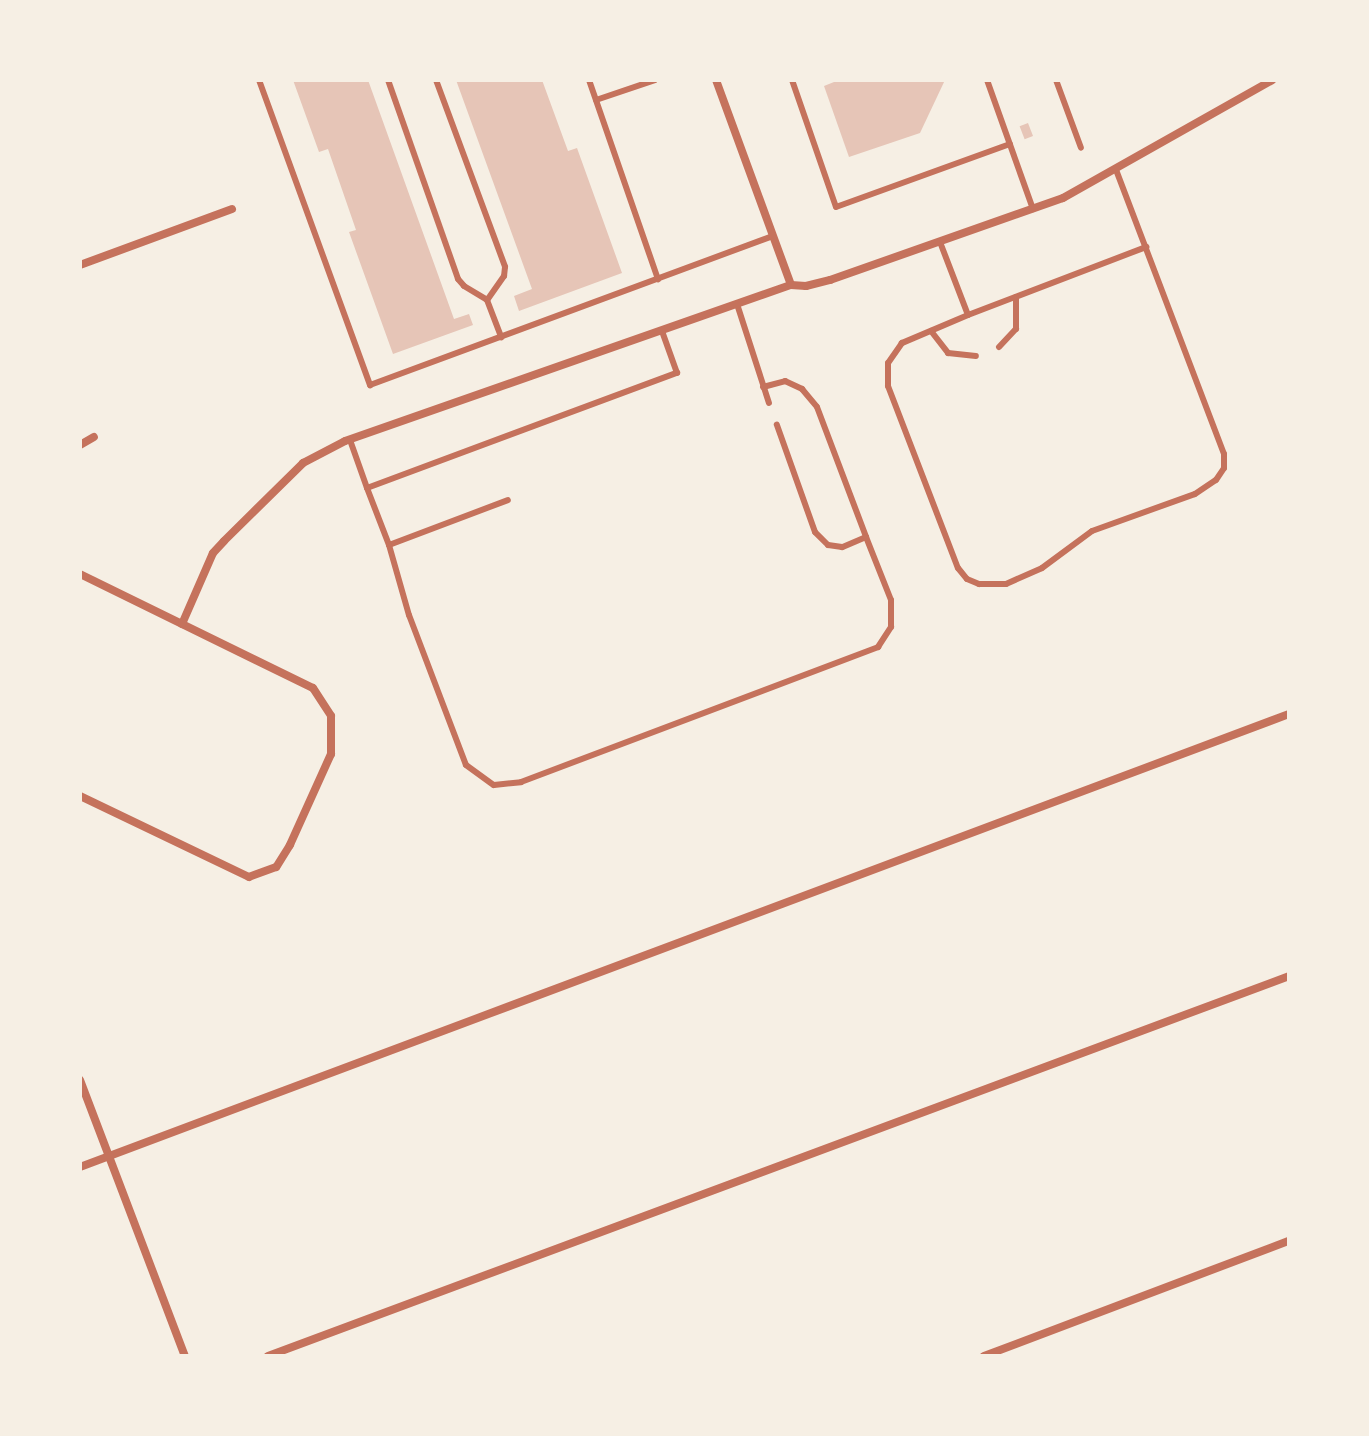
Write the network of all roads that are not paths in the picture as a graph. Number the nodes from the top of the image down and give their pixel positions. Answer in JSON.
{"nodes":[{"id":1,"x":259,"y":80,"type":"edge"},
{"id":2,"x":388,"y":80,"type":"edge"},
{"id":3,"x":436,"y":80,"type":"edge"},
{"id":4,"x":589,"y":80,"type":"edge"},
{"id":5,"x":655,"y":80,"type":"edge"},
{"id":6,"x":716,"y":80,"type":"edge"},
{"id":7,"x":792,"y":80,"type":"edge"},
{"id":8,"x":987,"y":80,"type":"edge"},
{"id":9,"x":1056,"y":80,"type":"edge"},
{"id":10,"x":1272,"y":80,"type":"edge"},
{"id":11,"x":596,"y":100,"type":"junction"},
{"id":12,"x":1010,"y":144,"type":"junction"},
{"id":13,"x":1081,"y":148,"type":"dead end"},
{"id":14,"x":1116,"y":170,"type":"junction"},
{"id":15,"x":232,"y":209,"type":"dead end"},
{"id":16,"x":1033,"y":209,"type":"junction"},
{"id":17,"x":773,"y":236,"type":"junction"},
{"id":18,"x":940,"y":242,"type":"junction"},
{"id":19,"x":1146,"y":247,"type":"junction"},
{"id":20,"x":80,"y":265,"type":"edge"},
{"id":21,"x":658,"y":279,"type":"junction"},
{"id":22,"x":791,"y":285,"type":"junction"},
{"id":23,"x":1016,"y":297,"type":"junction"},
{"id":24,"x":487,"y":300,"type":"junction"},
{"id":25,"x":737,"y":304,"type":"junction"},
{"id":26,"x":968,"y":315,"type":"junction"},
{"id":27,"x":662,"y":331,"type":"junction"},
{"id":28,"x":931,"y":331,"type":"junction"},
{"id":29,"x":501,"y":337,"type":"junction"},
{"id":30,"x":999,"y":347,"type":"dead end"},
{"id":31,"x":976,"y":356,"type":"dead end"},
{"id":32,"x":763,"y":387,"type":"junction"},
{"id":33,"x":769,"y":403,"type":"dead end"},
{"id":34,"x":777,"y":425,"type":"dead end"},
{"id":35,"x":94,"y":437,"type":"dead end"},
{"id":36,"x":350,"y":440,"type":"junction"},
{"id":37,"x":80,"y":445,"type":"edge"},
{"id":38,"x":367,"y":488,"type":"junction"},
{"id":39,"x":508,"y":500,"type":"dead end"},
{"id":40,"x":866,"y":537,"type":"junction"},
{"id":41,"x":389,"y":545,"type":"junction"},
{"id":42,"x":80,"y":574,"type":"edge"},
{"id":43,"x":182,"y":624,"type":"junction"},
{"id":44,"x":1289,"y":714,"type":"edge"},
{"id":45,"x":80,"y":796,"type":"edge"},
{"id":46,"x":1289,"y":976,"type":"edge"},
{"id":47,"x":80,"y":1080,"type":"edge"},
{"id":48,"x":109,"y":1156,"type":"junction"},
{"id":49,"x":80,"y":1167,"type":"edge"},
{"id":50,"x":1289,"y":1241,"type":"edge"},
{"id":51,"x":185,"y":1356,"type":"edge"},
{"id":52,"x":268,"y":1356,"type":"edge"},
{"id":53,"x":984,"y":1356,"type":"edge"}],
"edges":[{"from":1,"to":29,"type":"lane"},
{"from":2,"to":24,"type":"lane"},
{"from":3,"to":24,"type":"lane"},
{"from":4,"to":11,"type":"lane"},
{"from":5,"to":11,"type":"lane"},
{"from":6,"to":17,"type":"street"},
{"from":7,"to":12,"type":"lane"},
{"from":8,"to":12,"type":"lane"},
{"from":9,"to":13,"type":"lane"},
{"from":10,"to":14,"type":"street"},
{"from":11,"to":21,"type":"lane"},
{"from":12,"to":16,"type":"lane"},
{"from":14,"to":16,"type":"street"},
{"from":14,"to":19,"type":"lane"},
{"from":15,"to":20,"type":"street"},
{"from":16,"to":18,"type":"street"},
{"from":17,"to":21,"type":"lane"},
{"from":17,"to":22,"type":"street"},
{"from":18,"to":22,"type":"street"},
{"from":18,"to":26,"type":"lane"},
{"from":19,"to":23,"type":"lane"},
{"from":19,"to":28,"type":"lane"},
{"from":21,"to":29,"type":"lane"},
{"from":22,"to":25,"type":"street"},
{"from":23,"to":26,"type":"lane"},
{"from":23,"to":30,"type":"lane"},
{"from":24,"to":29,"type":"lane"},
{"from":25,"to":27,"type":"street"},
{"from":25,"to":32,"type":"lane"},
{"from":26,"to":28,"type":"lane"},
{"from":27,"to":36,"type":"street"},
{"from":27,"to":38,"type":"lane"},
{"from":28,"to":31,"type":"lane"},
{"from":32,"to":33,"type":"lane"},
{"from":32,"to":40,"type":"lane"},
{"from":34,"to":40,"type":"lane"},
{"from":35,"to":37,"type":"street"},
{"from":36,"to":38,"type":"lane"},
{"from":36,"to":43,"type":"street"},
{"from":38,"to":41,"type":"lane"},
{"from":39,"to":41,"type":"lane"},
{"from":40,"to":41,"type":"lane"},
{"from":42,"to":43,"type":"street"},
{"from":43,"to":45,"type":"street"},
{"from":44,"to":48,"type":"street"},
{"from":46,"to":52,"type":"street"},
{"from":47,"to":48,"type":"street"},
{"from":48,"to":49,"type":"street"},
{"from":48,"to":51,"type":"street"},
{"from":50,"to":53,"type":"street"}]}
